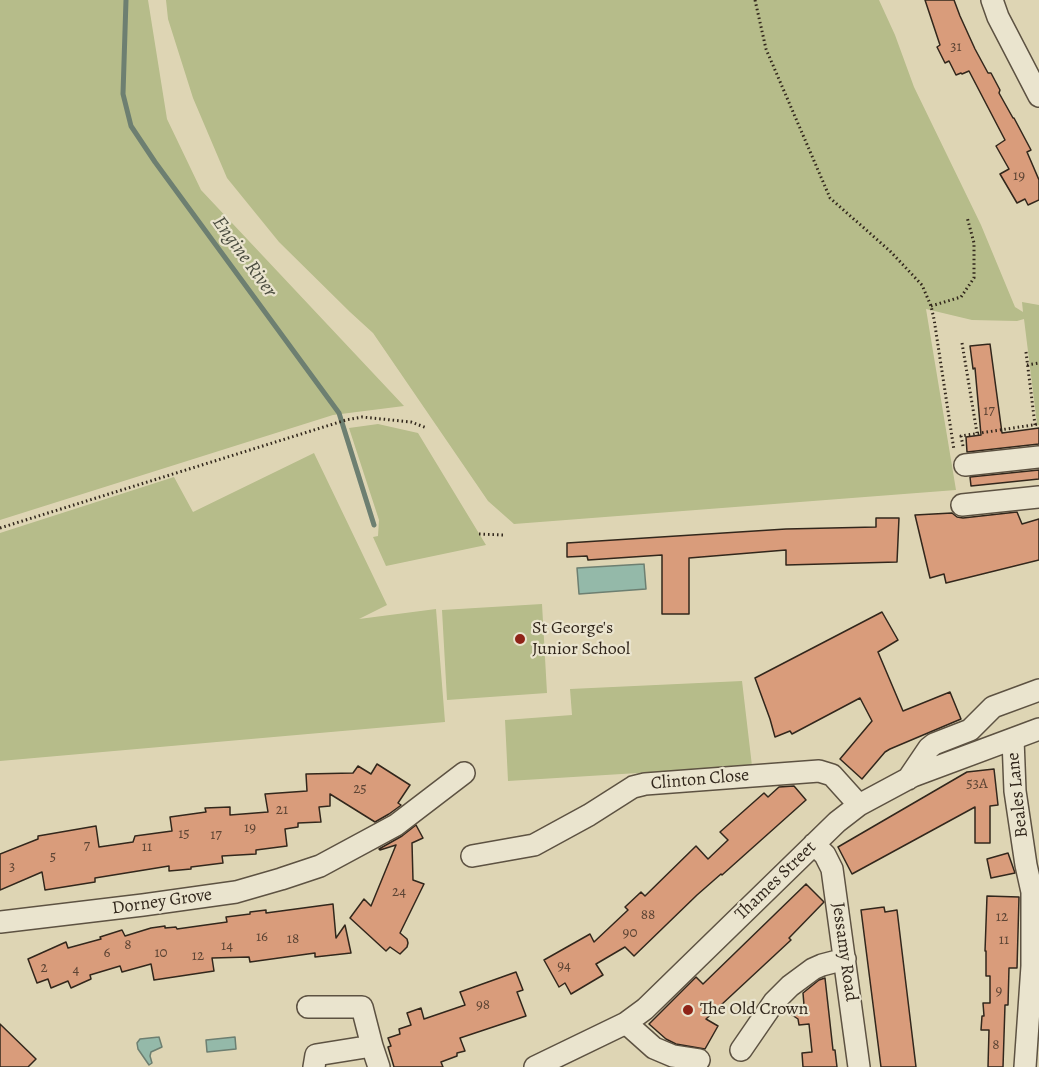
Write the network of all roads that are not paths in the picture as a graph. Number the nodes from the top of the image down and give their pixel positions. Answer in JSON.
{"nodes":[{"id":1,"x":992,"y":0,"type":"edge"},
{"id":2,"x":1039,"y":96,"type":"edge"},
{"id":3,"x":1039,"y":457,"type":"edge"},
{"id":4,"x":960,"y":460,"type":"road end"},
{"id":5,"x":1039,"y":497,"type":"edge"},
{"id":6,"x":962,"y":505,"type":"dead end"},
{"id":7,"x":1039,"y":690,"type":"edge"},
{"id":8,"x":1039,"y":729,"type":"edge"},
{"id":9,"x":1012,"y":739,"type":"junction"},
{"id":10,"x":464,"y":773,"type":"dead end"},
{"id":11,"x":907,"y":779,"type":"junction"},
{"id":12,"x":858,"y":805,"type":"junction"},
{"id":13,"x":814,"y":844,"type":"junction"},
{"id":14,"x":472,"y":856,"type":"dead end"},
{"id":15,"x":0,"y":922,"type":"edge"},
{"id":16,"x":845,"y":959,"type":"junction"},
{"id":17,"x":309,"y":1008,"type":"dead end"},
{"id":18,"x":626,"y":1023,"type":"junction"},
{"id":19,"x":372,"y":1046,"type":"junction"},
{"id":20,"x":741,"y":1050,"type":"dead end"},
{"id":21,"x":699,"y":1060,"type":"dead end"},
{"id":22,"x":314,"y":1067,"type":"edge"},
{"id":23,"x":379,"y":1067,"type":"edge"},
{"id":24,"x":535,"y":1067,"type":"edge"},
{"id":25,"x":859,"y":1067,"type":"edge"},
{"id":26,"x":1025,"y":1067,"type":"edge"}],
"edges":[{"from":1,"to":2,"type":"street"},
{"from":3,"to":4,"type":"street"},
{"from":5,"to":6,"type":"street"},
{"from":7,"to":11,"type":"street"},
{"from":8,"to":9,"type":"street","name":"Thames Street"},
{"from":9,"to":11,"type":"street","name":"Thames Street"},
{"from":9,"to":26,"type":"street","name":"Beales Lane"},
{"from":10,"to":15,"type":"street","name":"Dorney Grove"},
{"from":11,"to":12,"type":"street","name":"Thames Street"},
{"from":12,"to":13,"type":"street","name":"Thames Street"},
{"from":12,"to":14,"type":"street","name":"Clinton Close"},
{"from":13,"to":16,"type":"street","name":"Jessamy Road"},
{"from":13,"to":18,"type":"street","name":"Thames Street"},
{"from":16,"to":20,"type":"street"},
{"from":16,"to":25,"type":"street","name":"Jessamy Road"},
{"from":17,"to":19,"type":"street"},
{"from":18,"to":21,"type":"street"},
{"from":18,"to":24,"type":"street","name":"Thames Street"},
{"from":19,"to":22,"type":"street"},
{"from":19,"to":23,"type":"street"}]}
